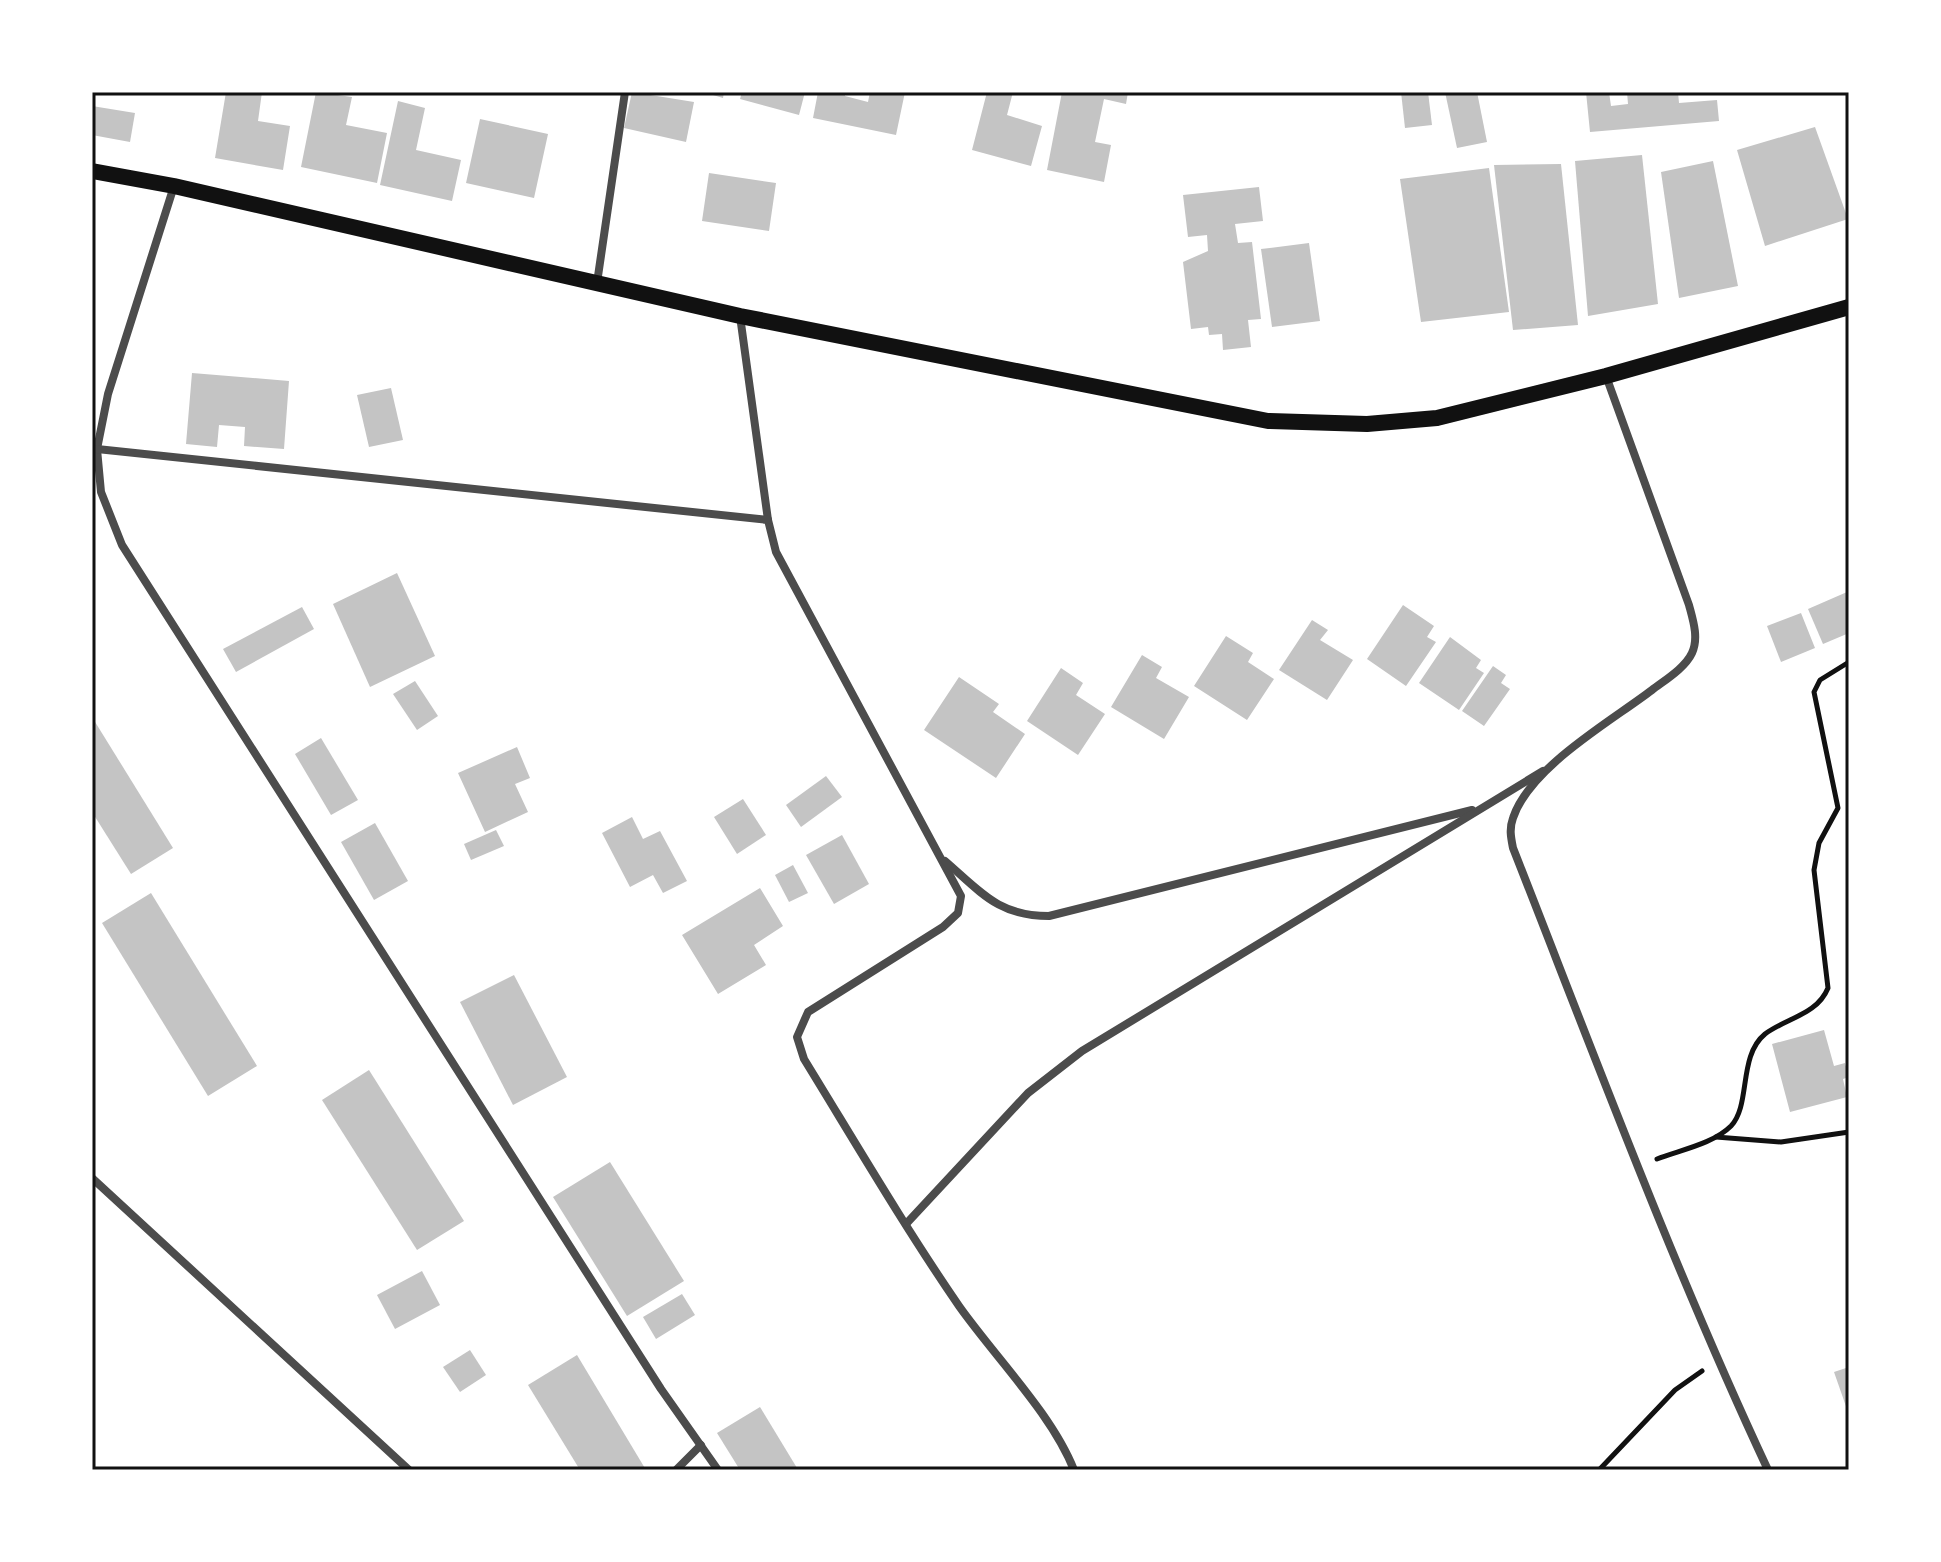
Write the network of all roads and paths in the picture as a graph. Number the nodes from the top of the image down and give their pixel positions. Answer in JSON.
{"nodes":[{"id":1,"x":625,"y":92,"type":"edge"},
{"id":2,"x":92,"y":171,"type":"edge"},
{"id":3,"x":174,"y":186,"type":"junction"},
{"id":4,"x":597,"y":284,"type":"junction"},
{"id":5,"x":1849,"y":307,"type":"edge"},
{"id":6,"x":740,"y":316,"type":"junction"},
{"id":7,"x":1606,"y":376,"type":"junction"},
{"id":8,"x":97,"y":449,"type":"junction"},
{"id":9,"x":97,"y":469,"type":"junction"},
{"id":10,"x":92,"y":480,"type":"edge"},
{"id":11,"x":768,"y":520,"type":"junction"},
{"id":12,"x":1849,"y":662,"type":"edge"},
{"id":13,"x":1553,"y":764,"type":"junction"},
{"id":14,"x":1481,"y":808,"type":"junction"},
{"id":15,"x":942,"y":858,"type":"junction"},
{"id":16,"x":1849,"y":1132,"type":"edge"},
{"id":17,"x":1715,"y":1137,"type":"junction"},
{"id":18,"x":1638,"y":1166,"type":"junction"},
{"id":19,"x":92,"y":1178,"type":"edge"},
{"id":20,"x":906,"y":1224,"type":"junction"},
{"id":21,"x":1718,"y":1363,"type":"junction"},
{"id":22,"x":701,"y":1445,"type":"junction"},
{"id":23,"x":409,"y":1470,"type":"edge"},
{"id":24,"x":676,"y":1470,"type":"edge"},
{"id":25,"x":718,"y":1470,"type":"edge"},
{"id":26,"x":1074,"y":1470,"type":"edge"},
{"id":27,"x":1599,"y":1470,"type":"edge"},
{"id":28,"x":1768,"y":1470,"type":"edge"}],
"edges":[{"from":1,"to":4,"type":"street"},
{"from":2,"to":3,"type":"main road"},
{"from":3,"to":4,"type":"main road"},
{"from":3,"to":8,"type":"street"},
{"from":4,"to":6,"type":"main road"},
{"from":5,"to":7,"type":"main road"},
{"from":6,"to":7,"type":"main road"},
{"from":6,"to":11,"type":"street"},
{"from":7,"to":13,"type":"street"},
{"from":8,"to":9,"type":"street"},
{"from":8,"to":11,"type":"street"},
{"from":9,"to":10,"type":"street"},
{"from":9,"to":22,"type":"street"},
{"from":11,"to":15,"type":"street"},
{"from":12,"to":17,"type":"path"},
{"from":13,"to":14,"type":"street"},
{"from":13,"to":18,"type":"street"},
{"from":14,"to":15,"type":"street"},
{"from":14,"to":20,"type":"street"},
{"from":15,"to":20,"type":"street"},
{"from":16,"to":17,"type":"path"},
{"from":17,"to":18,"type":"path"},
{"from":18,"to":21,"type":"street"},
{"from":19,"to":23,"type":"street"},
{"from":20,"to":26,"type":"street"},
{"from":21,"to":27,"type":"path"},
{"from":21,"to":28,"type":"street"},
{"from":22,"to":24,"type":"street"},
{"from":22,"to":25,"type":"street"}]}
